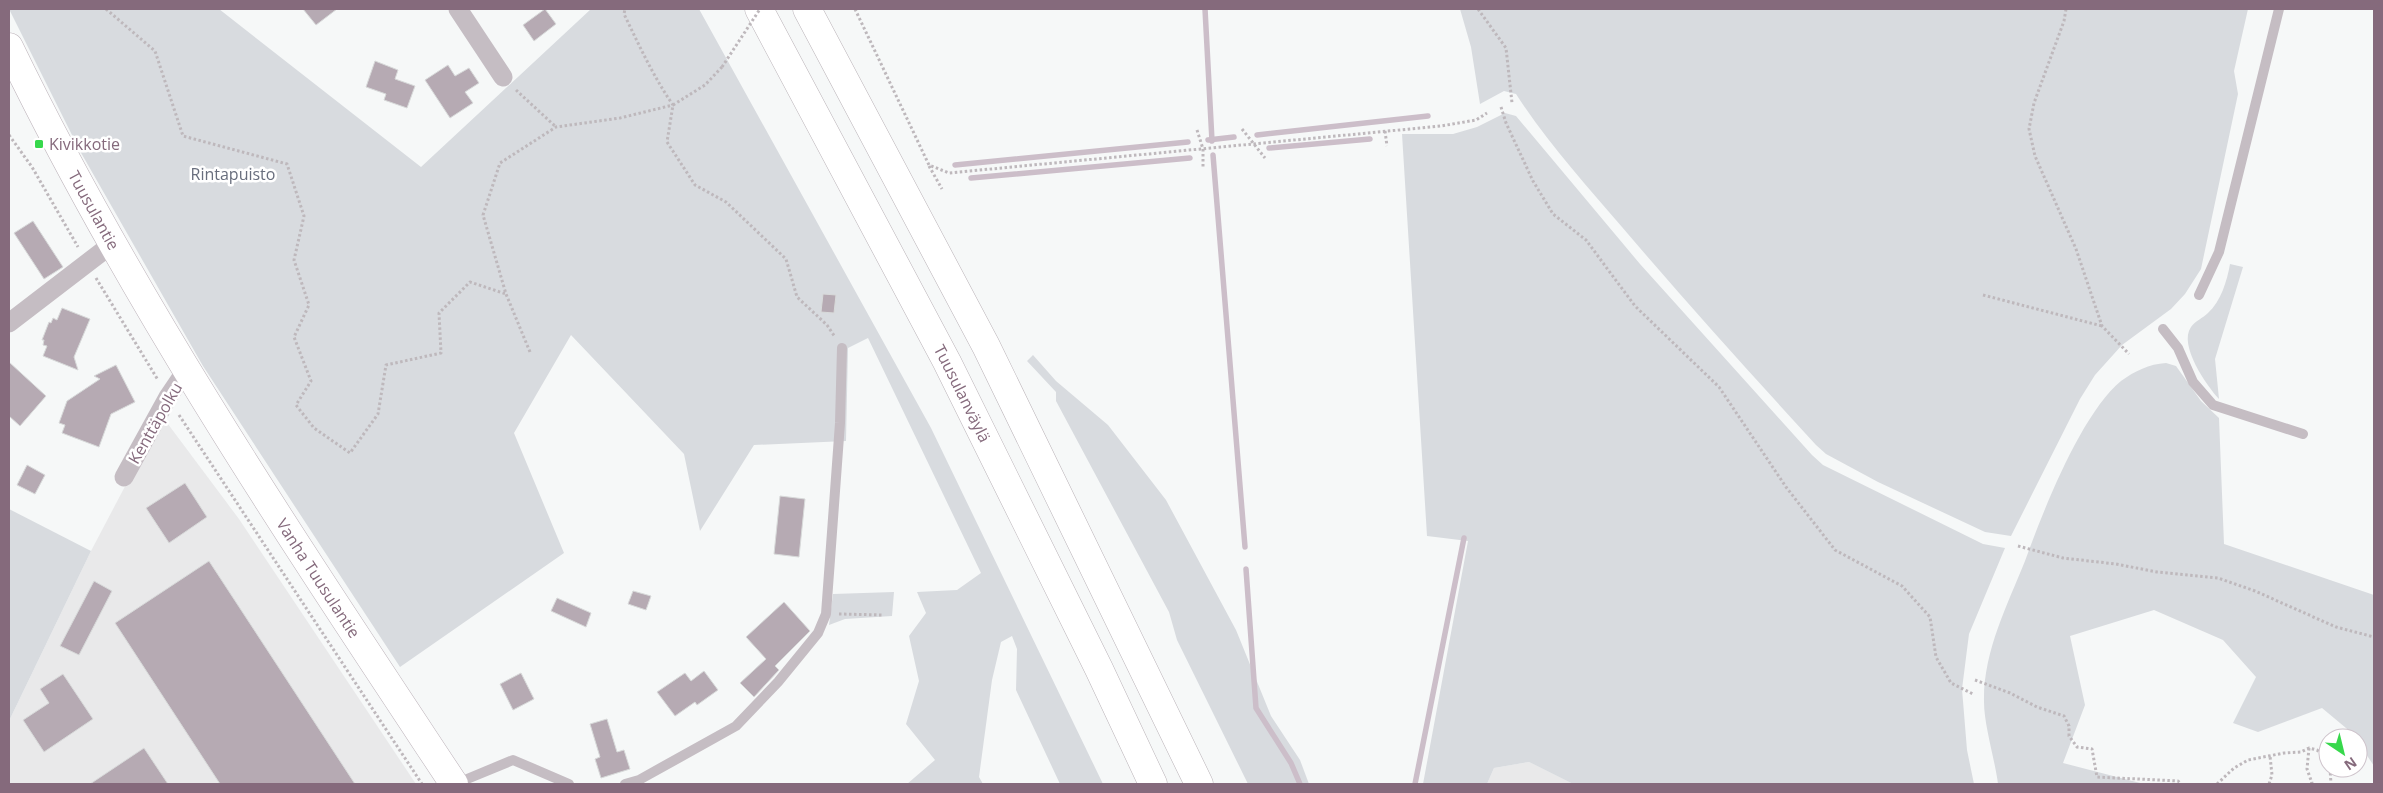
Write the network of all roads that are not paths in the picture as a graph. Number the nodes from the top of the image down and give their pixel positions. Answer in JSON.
{"nodes":[{"id":1,"x":458,"y":9,"type":"edge"},
{"id":2,"x":759,"y":9,"type":"edge"},
{"id":3,"x":807,"y":9,"type":"edge"},
{"id":4,"x":2279,"y":9,"type":"edge"},
{"id":5,"x":9,"y":47,"type":"edge"},
{"id":6,"x":503,"y":77,"type":"road end"},
{"id":7,"x":112,"y":244,"type":"junction"},
{"id":8,"x":2198,"y":295,"type":"dead end"},
{"id":9,"x":9,"y":323,"type":"edge"},
{"id":10,"x":2163,"y":329,"type":"dead end"},
{"id":11,"x":842,"y":348,"type":"road end"},
{"id":12,"x":187,"y":369,"type":"junction"},
{"id":13,"x":2303,"y":434,"type":"dead end"},
{"id":14,"x":124,"y":477,"type":"dead end"},
{"id":15,"x":455,"y":784,"type":"edge"},
{"id":16,"x":569,"y":784,"type":"edge"},
{"id":17,"x":626,"y":784,"type":"edge"},
{"id":18,"x":1153,"y":784,"type":"edge"},
{"id":19,"x":1199,"y":784,"type":"edge"}],
"edges":[{"from":1,"to":6,"type":"street"},
{"from":2,"to":18,"type":"main road","name":"Tuusulanväylä"},
{"from":3,"to":19,"type":"main road"},
{"from":4,"to":8,"type":"lane"},
{"from":5,"to":7,"type":"main road","name":"Tuusulantie"},
{"from":7,"to":9,"type":"street"},
{"from":7,"to":12,"type":"main road","name":"Tuusulantie"},
{"from":10,"to":13,"type":"lane"},
{"from":11,"to":17,"type":"lane"},
{"from":12,"to":14,"type":"street","name":"Kenttäpolku"},
{"from":12,"to":15,"type":"main road","name":"Vanha Tuusulantie"},
{"from":15,"to":16,"type":"lane"}]}
